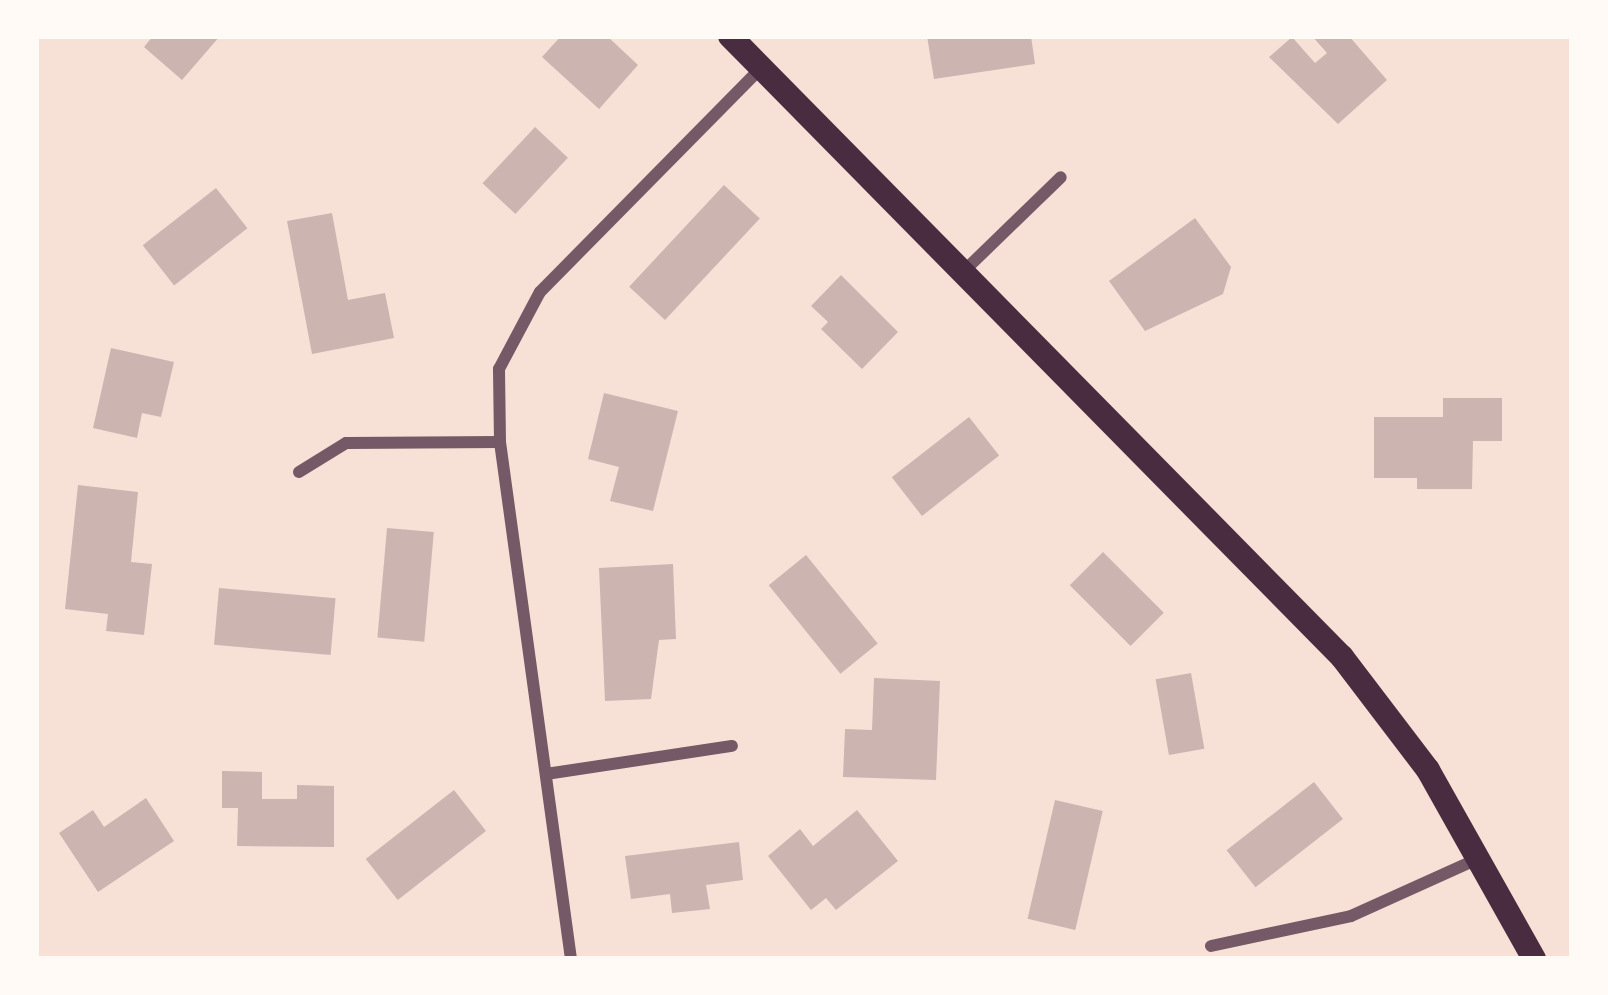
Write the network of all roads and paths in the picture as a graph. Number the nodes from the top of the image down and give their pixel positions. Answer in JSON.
{"nodes":[{"id":1,"x":730,"y":36,"type":"edge"},
{"id":2,"x":761,"y":68,"type":"junction"},
{"id":3,"x":1061,"y":176,"type":"dead end"},
{"id":4,"x":962,"y":274,"type":"junction"},
{"id":5,"x":500,"y":442,"type":"junction"},
{"id":6,"x":299,"y":472,"type":"dead end"},
{"id":7,"x":732,"y":746,"type":"dead end"},
{"id":8,"x":546,"y":774,"type":"junction"},
{"id":9,"x":1477,"y":860,"type":"junction"},
{"id":10,"x":1211,"y":946,"type":"dead end"},
{"id":11,"x":571,"y":959,"type":"edge"},
{"id":12,"x":1534,"y":959,"type":"edge"}],
"edges":[{"from":1,"to":2,"type":"main road"},
{"from":2,"to":4,"type":"main road"},
{"from":2,"to":5,"type":"street"},
{"from":3,"to":4,"type":"street"},
{"from":4,"to":9,"type":"main road"},
{"from":5,"to":6,"type":"street"},
{"from":5,"to":8,"type":"street"},
{"from":7,"to":8,"type":"street"},
{"from":8,"to":11,"type":"street"},
{"from":9,"to":10,"type":"street"},
{"from":9,"to":12,"type":"main road"}]}
